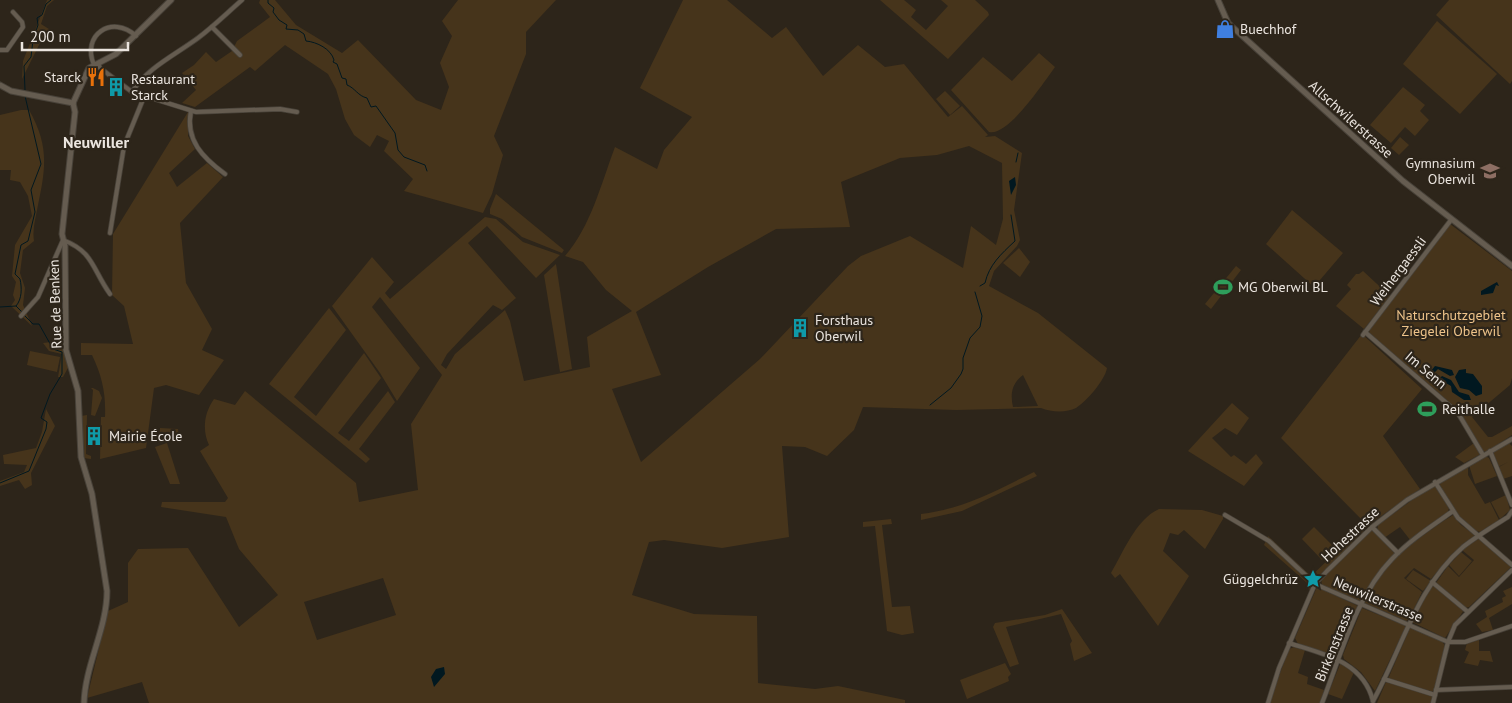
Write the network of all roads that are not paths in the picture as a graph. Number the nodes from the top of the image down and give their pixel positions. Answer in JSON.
{"nodes":[{"id":1,"x":171,"y":0,"type":"edge"},
{"id":2,"x":242,"y":0,"type":"edge"},
{"id":3,"x":1218,"y":0,"type":"edge"},
{"id":4,"x":12,"y":12,"type":"dead end"},
{"id":5,"x":212,"y":27,"type":"junction"},
{"id":6,"x":136,"y":36,"type":"junction"},
{"id":7,"x":0,"y":50,"type":"edge"},
{"id":8,"x":240,"y":56,"type":"dead end"},
{"id":9,"x":96,"y":64,"type":"junction"},
{"id":10,"x":0,"y":85,"type":"edge"},
{"id":11,"x":132,"y":92,"type":"junction"},
{"id":12,"x":144,"y":97,"type":"junction"},
{"id":13,"x":74,"y":104,"type":"junction"},
{"id":14,"x":191,"y":111,"type":"junction"},
{"id":15,"x":297,"y":112,"type":"dead end"},
{"id":16,"x":225,"y":174,"type":"dead end"},
{"id":17,"x":1451,"y":220,"type":"junction"},
{"id":18,"x":110,"y":233,"type":"dead end"},
{"id":19,"x":63,"y":240,"type":"junction"},
{"id":20,"x":1512,"y":266,"type":"edge"},
{"id":21,"x":110,"y":294,"type":"dead end"},
{"id":22,"x":21,"y":316,"type":"dead end"},
{"id":23,"x":1364,"y":334,"type":"joint"},
{"id":24,"x":1512,"y":440,"type":"edge"},
{"id":25,"x":1490,"y":451,"type":"junction"},
{"id":26,"x":1483,"y":455,"type":"junction"},
{"id":27,"x":1435,"y":482,"type":"junction"},
{"id":28,"x":1512,"y":505,"type":"edge"},
{"id":29,"x":1453,"y":512,"type":"junction"},
{"id":30,"x":1512,"y":512,"type":"edge"},
{"id":31,"x":1225,"y":515,"type":"dead end"},
{"id":32,"x":1372,"y":527,"type":"junction"},
{"id":33,"x":1478,"y":536,"type":"junction"},
{"id":34,"x":1398,"y":553,"type":"junction"},
{"id":35,"x":1512,"y":566,"type":"edge"},
{"id":36,"x":1512,"y":570,"type":"edge"},
{"id":37,"x":1432,"y":582,"type":"junction"},
{"id":38,"x":1315,"y":584,"type":"junction"},
{"id":39,"x":1362,"y":604,"type":"junction"},
{"id":40,"x":1468,"y":612,"type":"junction"},
{"id":41,"x":1409,"y":624,"type":"junction"},
{"id":42,"x":1512,"y":626,"type":"edge"},
{"id":43,"x":1448,"y":642,"type":"junction"},
{"id":44,"x":1289,"y":643,"type":"junction"},
{"id":45,"x":1339,"y":659,"type":"junction"},
{"id":46,"x":1384,"y":679,"type":"junction"},
{"id":47,"x":1512,"y":687,"type":"edge"},
{"id":48,"x":1436,"y":692,"type":"junction"},
{"id":49,"x":1373,"y":702,"type":"edge"},
{"id":50,"x":84,"y":703,"type":"edge"},
{"id":51,"x":1268,"y":703,"type":"edge"},
{"id":52,"x":1322,"y":703,"type":"edge"},
{"id":53,"x":1433,"y":703,"type":"edge"}],
"edges":[{"from":1,"to":6,"type":"street"},
{"from":2,"to":5,"type":"street"},
{"from":3,"to":17,"type":"street","name":"Allschwilerstrasse"},
{"from":4,"to":7,"type":"street"},
{"from":5,"to":8,"type":"street"},
{"from":5,"to":11,"type":"street"},
{"from":6,"to":9,"type":"street"},
{"from":6,"to":9,"type":"street"},
{"from":9,"to":11,"type":"street"},
{"from":9,"to":13,"type":"street"},
{"from":10,"to":13,"type":"street"},
{"from":11,"to":12,"type":"street"},
{"from":12,"to":14,"type":"street"},
{"from":12,"to":18,"type":"street"},
{"from":13,"to":19,"type":"street","name":"Rue de Benken"},
{"from":14,"to":15,"type":"street"},
{"from":14,"to":16,"type":"street"},
{"from":17,"to":20,"type":"street","name":"Allschwilerstrasse"},
{"from":17,"to":23,"type":"street","name":"Weihergaessli"},
{"from":19,"to":21,"type":"street"},
{"from":19,"to":22,"type":"street"},
{"from":19,"to":50,"type":"street","name":"Rue de Benken"},
{"from":23,"to":26,"type":"street","name":"Im Senn"},
{"from":24,"to":25,"type":"street","name":"Hohestrasse"},
{"from":25,"to":26,"type":"street","name":"Hohestrasse"},
{"from":25,"to":28,"type":"street"},
{"from":26,"to":27,"type":"street","name":"Hohestrasse"},
{"from":27,"to":29,"type":"street"},
{"from":27,"to":32,"type":"street","name":"Hohestrasse"},
{"from":29,"to":33,"type":"street"},
{"from":29,"to":34,"type":"street","name":"Birkenstrasse"},
{"from":30,"to":33,"type":"street"},
{"from":31,"to":38,"type":"street","name":"Neuwilerstrasse"},
{"from":32,"to":34,"type":"street"},
{"from":32,"to":38,"type":"street","name":"Hohestrasse"},
{"from":33,"to":35,"type":"street"},
{"from":33,"to":37,"type":"street"},
{"from":34,"to":39,"type":"street","name":"Birkenstrasse"},
{"from":36,"to":40,"type":"street"},
{"from":37,"to":40,"type":"street"},
{"from":37,"to":41,"type":"street"},
{"from":38,"to":39,"type":"street","name":"Neuwilerstrasse"},
{"from":38,"to":44,"type":"street","name":"Hohestrasse"},
{"from":39,"to":41,"type":"street","name":"Neuwilerstrasse"},
{"from":39,"to":45,"type":"street","name":"Birkenstrasse"},
{"from":40,"to":43,"type":"street"},
{"from":41,"to":43,"type":"street","name":"Neuwilerstrasse"},
{"from":41,"to":46,"type":"street"},
{"from":42,"to":43,"type":"street"},
{"from":43,"to":48,"type":"street"},
{"from":44,"to":45,"type":"street"},
{"from":44,"to":51,"type":"street","name":"Hohestrasse"},
{"from":45,"to":49,"type":"street"},
{"from":45,"to":52,"type":"street","name":"Birkenstrasse"},
{"from":46,"to":48,"type":"street"},
{"from":46,"to":49,"type":"street"},
{"from":47,"to":48,"type":"street"},
{"from":48,"to":53,"type":"street"}]}
